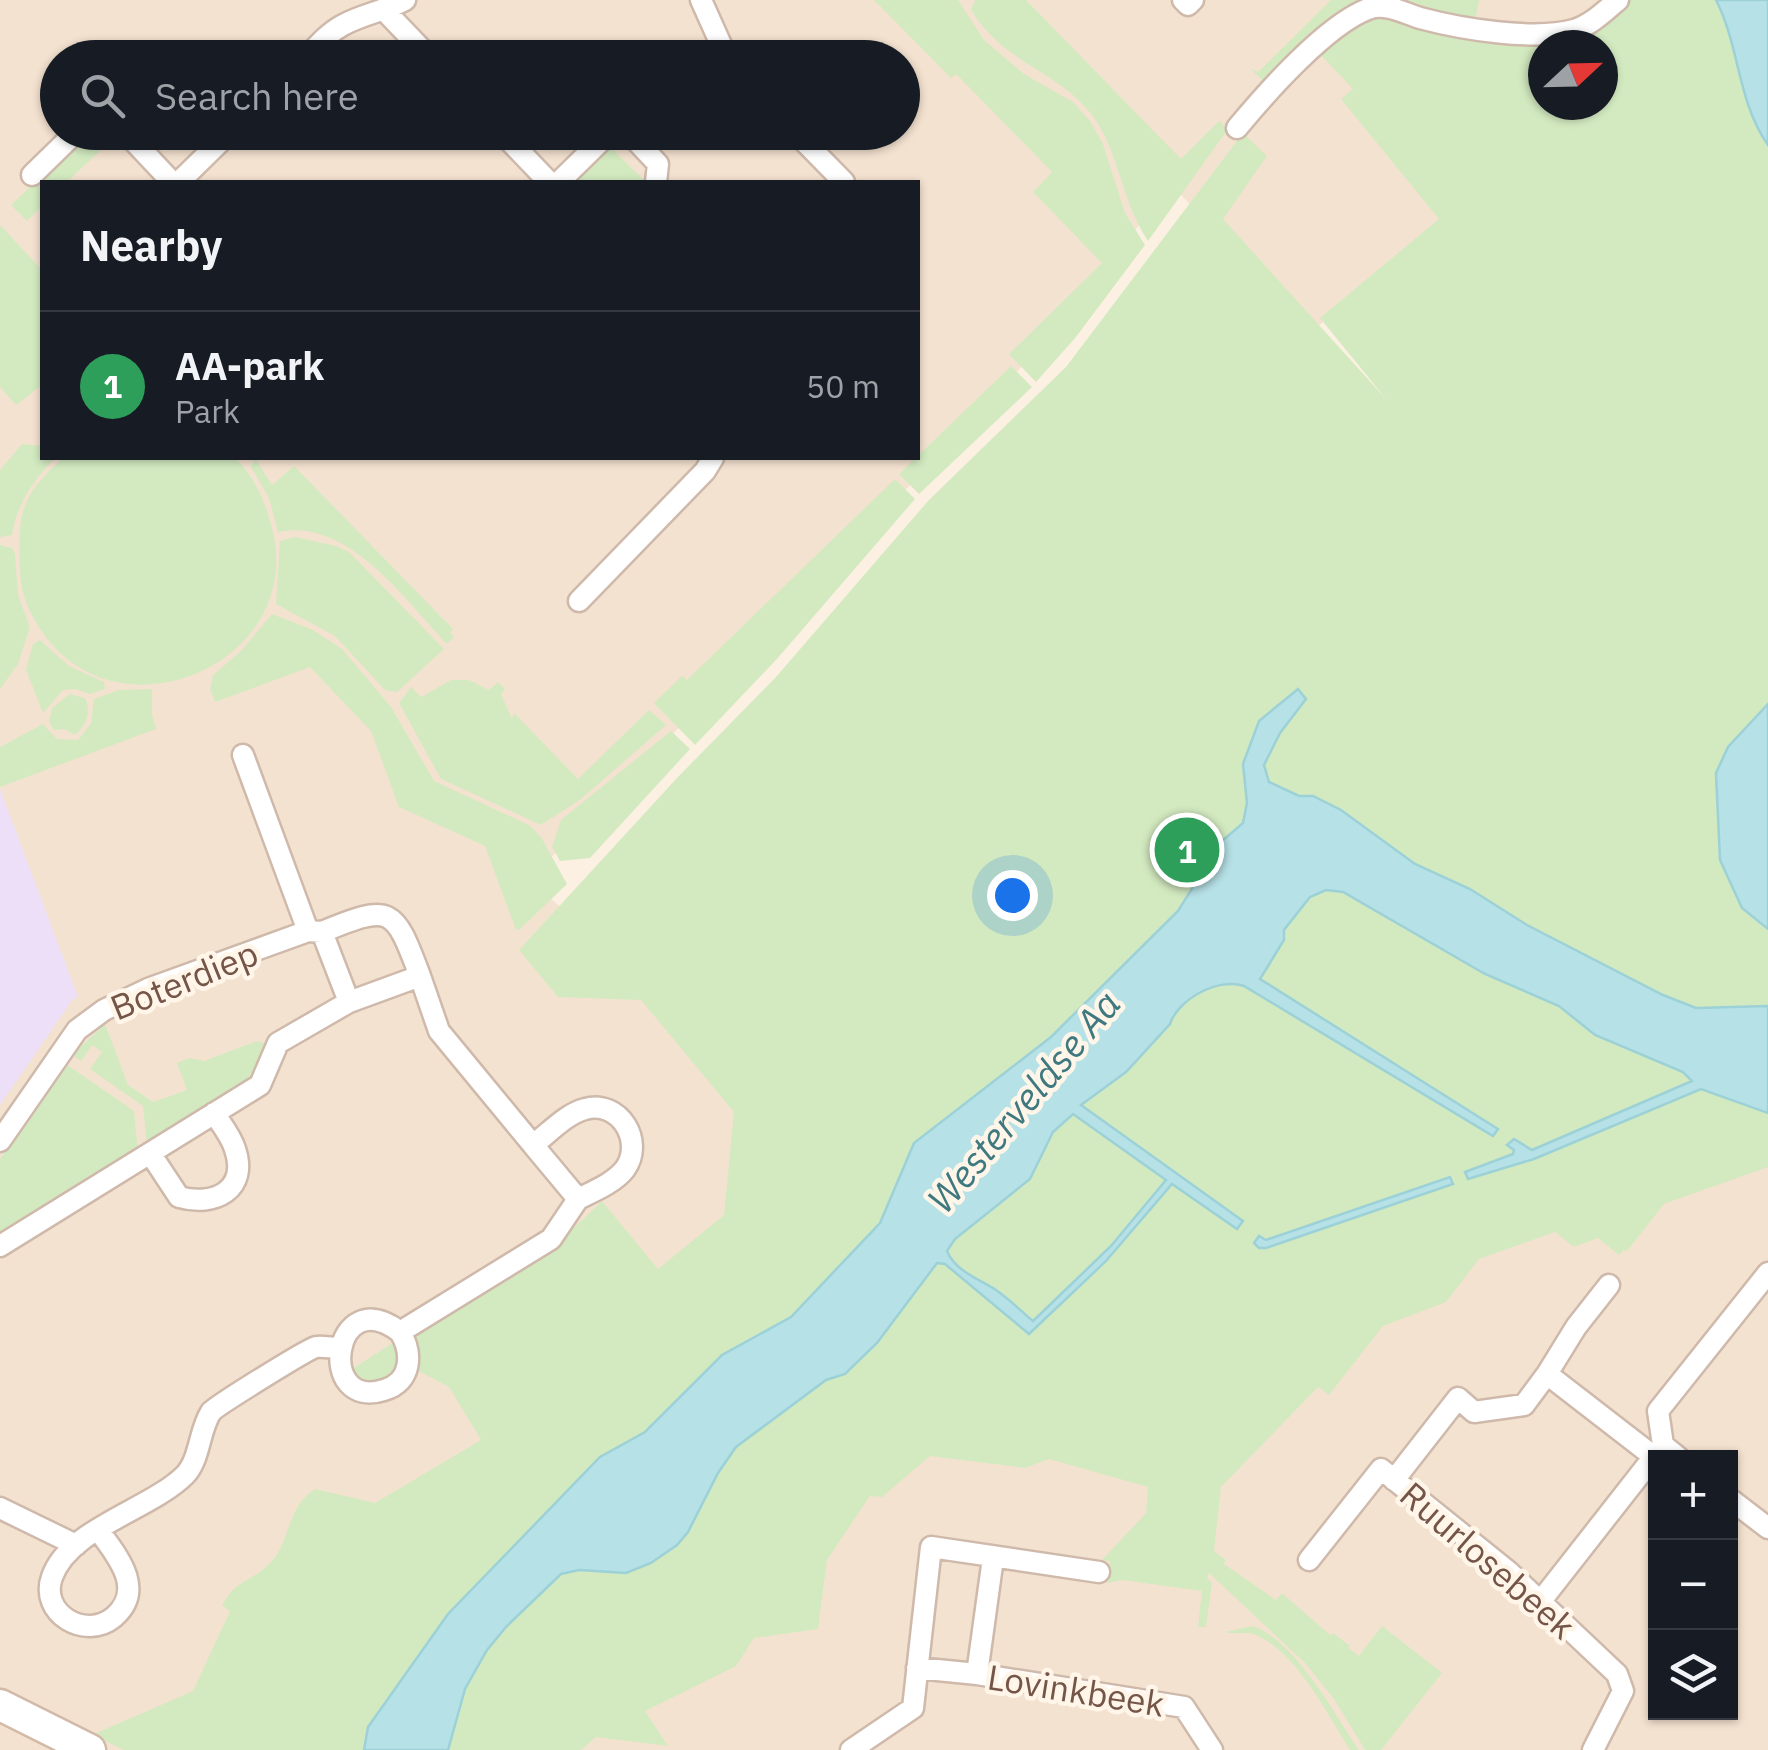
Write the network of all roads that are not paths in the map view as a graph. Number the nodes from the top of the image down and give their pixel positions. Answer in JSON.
{"nodes":[{"id":1,"x":405,"y":0,"type":"edge"},
{"id":2,"x":701,"y":0,"type":"edge"},
{"id":3,"x":1183,"y":0,"type":"edge"},
{"id":4,"x":1193,"y":0,"type":"edge"},
{"id":5,"x":1618,"y":0,"type":"edge"},
{"id":6,"x":385,"y":11,"type":"junction"},
{"id":7,"x":324,"y":40,"type":"edge"},
{"id":8,"x":413,"y":40,"type":"edge"},
{"id":9,"x":720,"y":40,"type":"edge"},
{"id":10,"x":1237,"y":128,"type":"dead end"},
{"id":11,"x":58,"y":150,"type":"edge"},
{"id":12,"x":143,"y":150,"type":"edge"},
{"id":13,"x":210,"y":150,"type":"edge"},
{"id":14,"x":518,"y":150,"type":"edge"},
{"id":15,"x":592,"y":150,"type":"edge"},
{"id":16,"x":648,"y":150,"type":"edge"},
{"id":17,"x":813,"y":150,"type":"edge"},
{"id":18,"x":32,"y":175,"type":"dead end"},
{"id":19,"x":173,"y":180,"type":"edge"},
{"id":20,"x":177,"y":180,"type":"edge"},
{"id":21,"x":547,"y":180,"type":"edge"},
{"id":22,"x":561,"y":180,"type":"edge"},
{"id":23,"x":656,"y":180,"type":"edge"},
{"id":24,"x":842,"y":180,"type":"edge"},
{"id":25,"x":712,"y":460,"type":"edge"},
{"id":26,"x":579,"y":601,"type":"dead end"},
{"id":27,"x":242,"y":755,"type":"dead end"},
{"id":28,"x":315,"y":932,"type":"junction"},
{"id":29,"x":420,"y":976,"type":"junction"},
{"id":30,"x":348,"y":1002,"type":"junction"},
{"id":31,"x":214,"y":1114,"type":"junction"},
{"id":32,"x":0,"y":1141,"type":"edge"},
{"id":33,"x":533,"y":1144,"type":"junction"},
{"id":34,"x":150,"y":1153,"type":"junction"},
{"id":35,"x":578,"y":1198,"type":"junction"},
{"id":36,"x":0,"y":1246,"type":"edge"},
{"id":37,"x":1768,"y":1273,"type":"edge"},
{"id":38,"x":1609,"y":1285,"type":"dead end"},
{"id":39,"x":400,"y":1332,"type":"junction"},
{"id":40,"x":338,"y":1348,"type":"junction"},
{"id":41,"x":1547,"y":1374,"type":"junction"},
{"id":42,"x":1661,"y":1450,"type":"edge"},
{"id":43,"x":1664,"y":1450,"type":"edge"},
{"id":44,"x":1648,"y":1473,"type":"edge"},
{"id":45,"x":1394,"y":1480,"type":"junction"},
{"id":46,"x":1738,"y":1504,"type":"edge"},
{"id":47,"x":0,"y":1508,"type":"edge"},
{"id":48,"x":1768,"y":1528,"type":"edge"},
{"id":49,"x":99,"y":1531,"type":"junction"},
{"id":50,"x":76,"y":1545,"type":"junction"},
{"id":51,"x":993,"y":1558,"type":"junction"},
{"id":52,"x":1309,"y":1560,"type":"dead end"},
{"id":53,"x":1099,"y":1572,"type":"dead end"},
{"id":54,"x":1540,"y":1602,"type":"junction"},
{"id":55,"x":918,"y":1668,"type":"junction"},
{"id":56,"x":977,"y":1674,"type":"junction"},
{"id":57,"x":0,"y":1705,"type":"edge"},
{"id":58,"x":0,"y":1724,"type":"edge"},
{"id":59,"x":52,"y":1750,"type":"edge"},
{"id":60,"x":90,"y":1750,"type":"edge"},
{"id":61,"x":852,"y":1750,"type":"edge"},
{"id":62,"x":1212,"y":1750,"type":"edge"},
{"id":63,"x":1593,"y":1750,"type":"edge"}],
"edges":[{"from":1,"to":6,"type":"street"},
{"from":2,"to":9,"type":"street"},
{"from":3,"to":4,"type":"street"},
{"from":5,"to":10,"type":"street"},
{"from":6,"to":7,"type":"street"},
{"from":6,"to":8,"type":"street"},
{"from":11,"to":18,"type":"street"},
{"from":12,"to":19,"type":"street"},
{"from":13,"to":20,"type":"street"},
{"from":14,"to":21,"type":"street"},
{"from":15,"to":22,"type":"street"},
{"from":16,"to":23,"type":"street"},
{"from":17,"to":24,"type":"street"},
{"from":25,"to":26,"type":"street"},
{"from":27,"to":28,"type":"street"},
{"from":28,"to":29,"type":"street","name":"Boterdiep"},
{"from":28,"to":30,"type":"street"},
{"from":28,"to":32,"type":"street","name":"Boterdiep"},
{"from":29,"to":30,"type":"street"},
{"from":29,"to":33,"type":"street"},
{"from":30,"to":31,"type":"street"},
{"from":31,"to":34,"type":"street"},
{"from":31,"to":34,"type":"street"},
{"from":33,"to":35,"type":"street"},
{"from":33,"to":35,"type":"street"},
{"from":34,"to":36,"type":"street"},
{"from":35,"to":39,"type":"street"},
{"from":37,"to":43,"type":"street"},
{"from":38,"to":41,"type":"street"},
{"from":39,"to":40,"type":"street"},
{"from":39,"to":40,"type":"street"},
{"from":40,"to":49,"type":"street"},
{"from":41,"to":42,"type":"street"},
{"from":41,"to":45,"type":"street"},
{"from":44,"to":54,"type":"street"},
{"from":45,"to":52,"type":"street","name":"Ruurlosebeek"},
{"from":45,"to":54,"type":"street","name":"Ruurlosebeek"},
{"from":46,"to":48,"type":"street"},
{"from":47,"to":50,"type":"street"},
{"from":49,"to":50,"type":"street"},
{"from":49,"to":50,"type":"street"},
{"from":51,"to":53,"type":"street"},
{"from":51,"to":55,"type":"street"},
{"from":51,"to":56,"type":"street"},
{"from":54,"to":63,"type":"street","name":"Ruurlosebeek"},
{"from":55,"to":56,"type":"street","name":"Lovinkbeek"},
{"from":55,"to":61,"type":"street"},
{"from":56,"to":62,"type":"street","name":"Lovinkbeek"},
{"from":57,"to":60,"type":"street"},
{"from":58,"to":59,"type":"street"}]}
